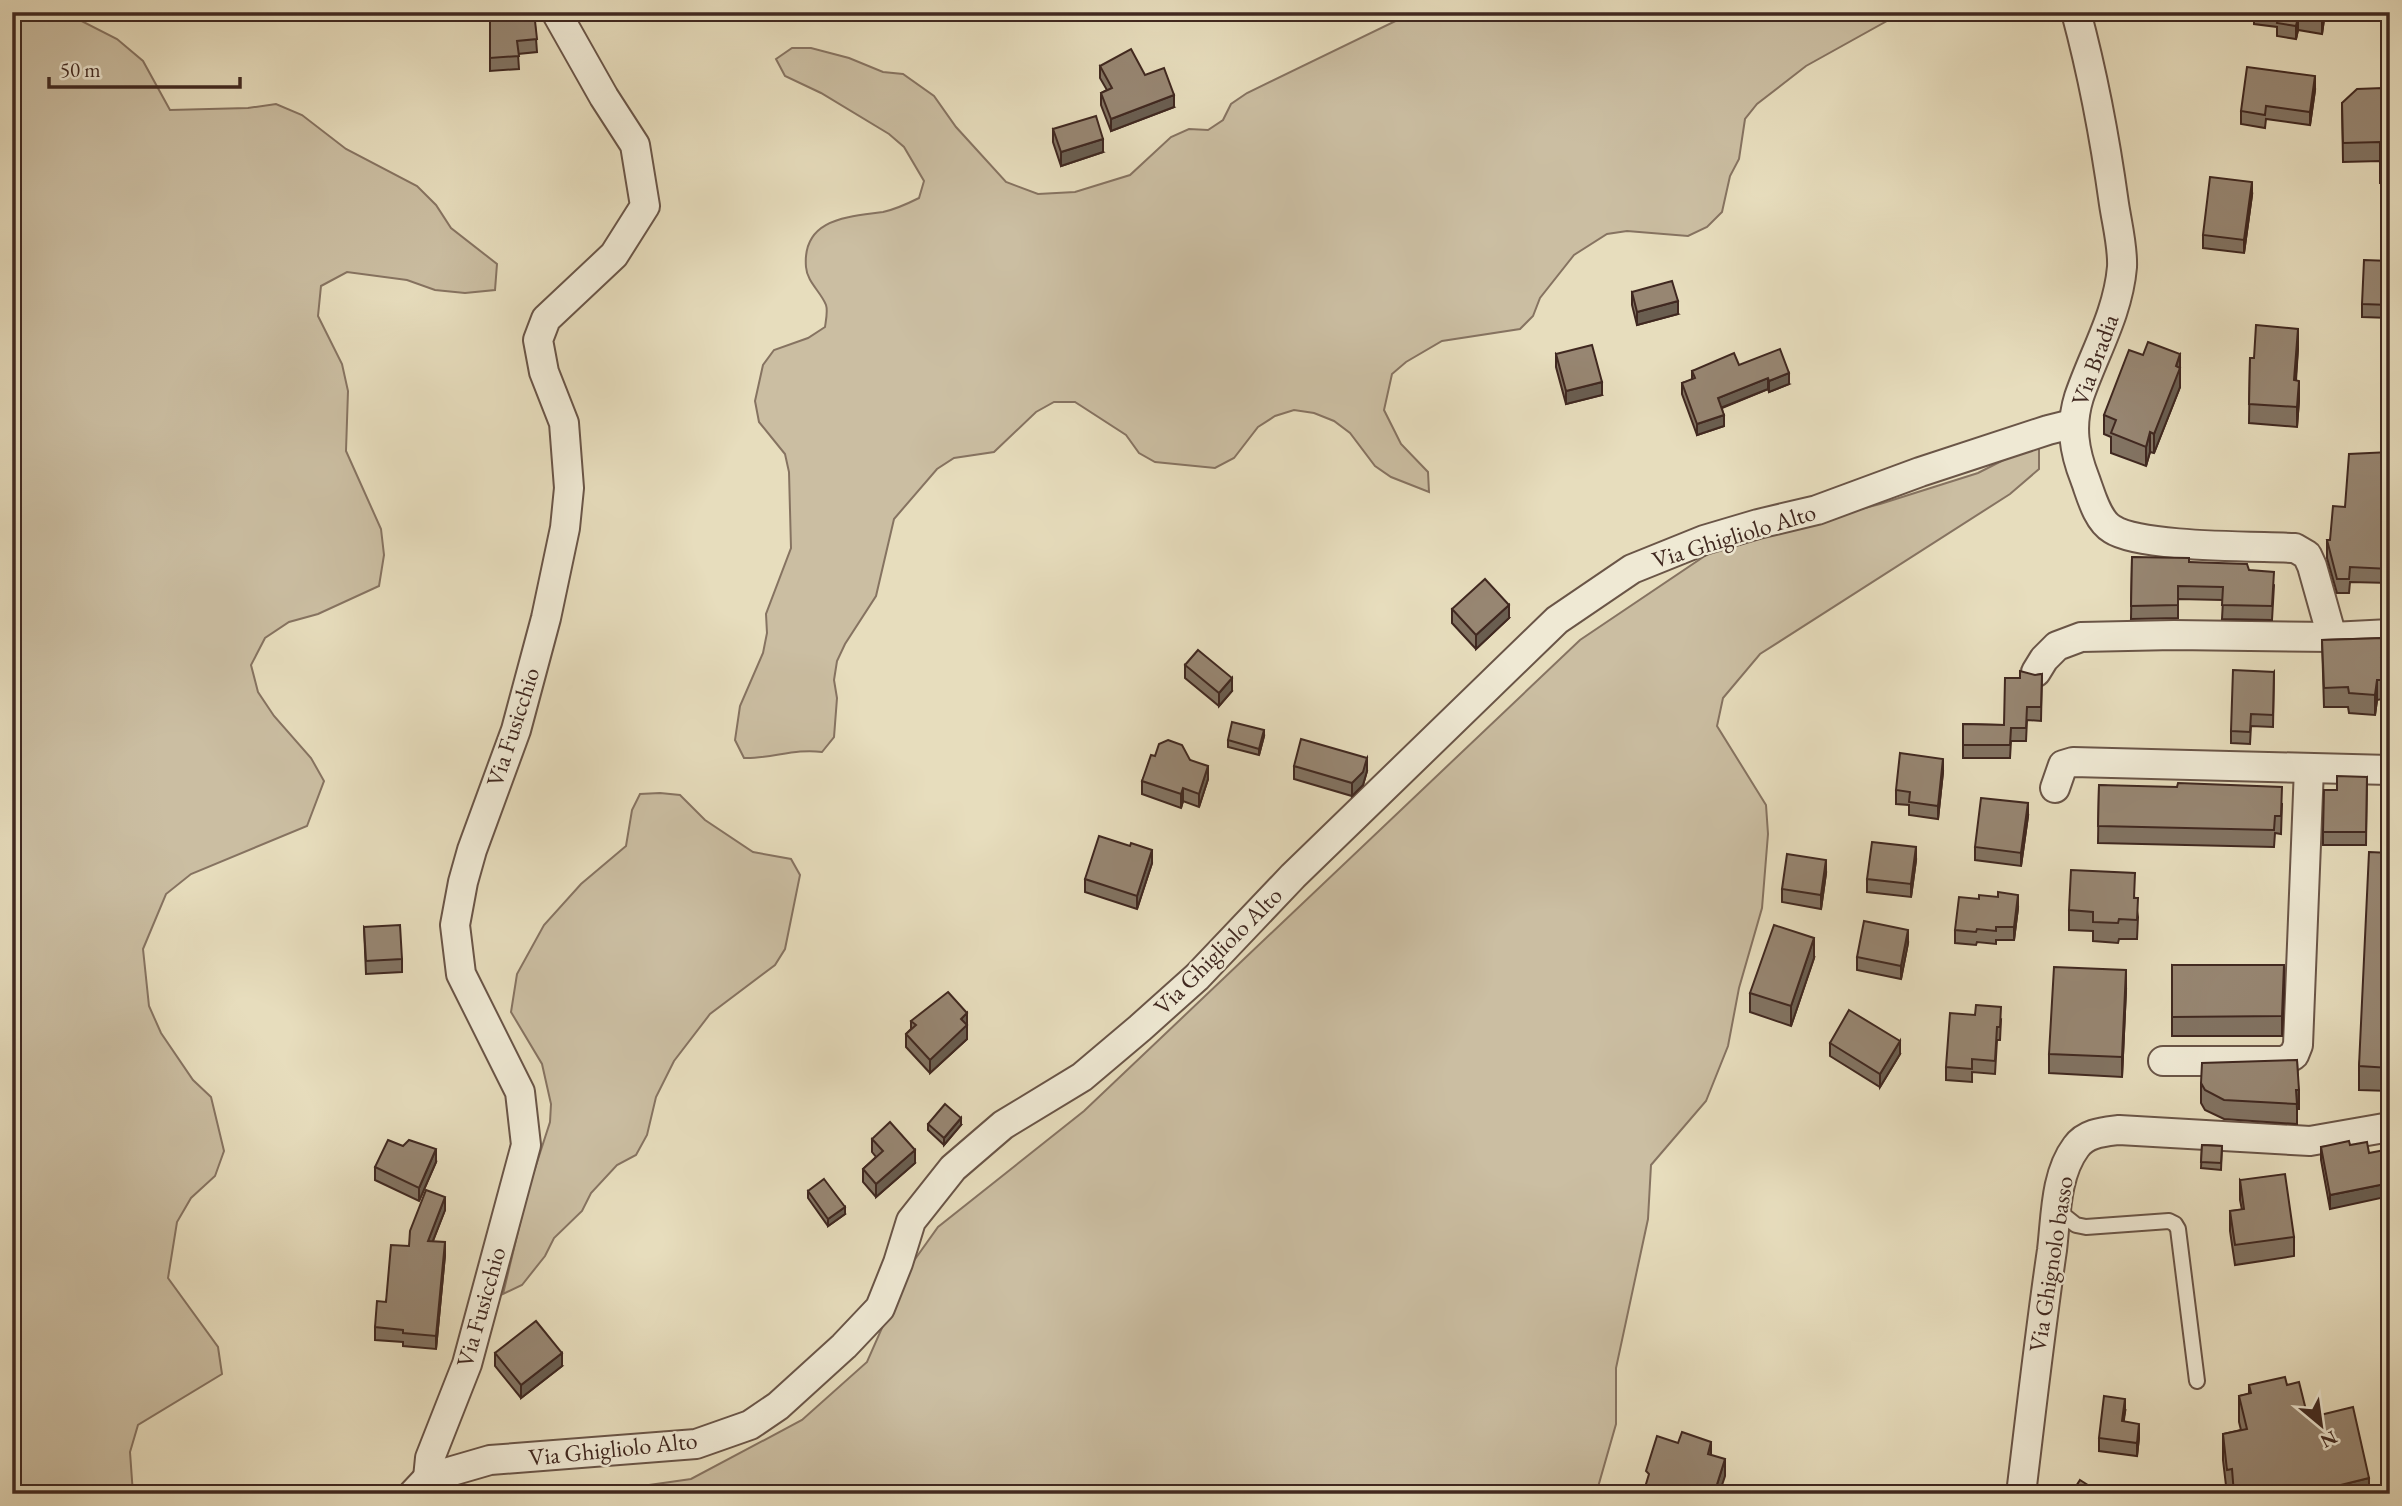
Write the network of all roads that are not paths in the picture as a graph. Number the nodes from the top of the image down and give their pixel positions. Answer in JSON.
{"nodes":[{"id":1,"x":556,"y":12,"type":"edge"},
{"id":2,"x":2076,"y":12,"type":"edge"},
{"id":3,"x":2073,"y":425,"type":"junction"},
{"id":4,"x":2390,"y":634,"type":"edge"},
{"id":5,"x":2332,"y":637,"type":"junction"},
{"id":6,"x":2036,"y":672,"type":"edge"},
{"id":7,"x":2309,"y":768,"type":"junction"},
{"id":8,"x":2390,"y":770,"type":"edge"},
{"id":9,"x":2055,"y":788,"type":"dead end"},
{"id":10,"x":2163,"y":1061,"type":"dead end"},
{"id":11,"x":2390,"y":1127,"type":"edge"},
{"id":12,"x":2057,"y":1210,"type":"junction"},
{"id":13,"x":2196,"y":1381,"type":"dead end"},
{"id":14,"x":420,"y":1486,"type":"edge"},
{"id":15,"x":2021,"y":1494,"type":"edge"}],
"edges":[{"from":1,"to":14,"type":"street","name":"Via Fusicchio"},
{"from":2,"to":3,"type":"street","name":"Via Bradia"},
{"from":3,"to":5,"type":"street","name":"Via Bradia"},
{"from":3,"to":14,"type":"street","name":"Via Ghigliolo Alto"},
{"from":4,"to":5,"type":"street"},
{"from":5,"to":6,"type":"street"},
{"from":7,"to":8,"type":"street"},
{"from":7,"to":9,"type":"street"},
{"from":7,"to":10,"type":"street"},
{"from":11,"to":12,"type":"street","name":"Via Ghignolo basso"},
{"from":12,"to":13,"type":"lane"},
{"from":12,"to":15,"type":"street","name":"Via Ghignolo basso"}]}
